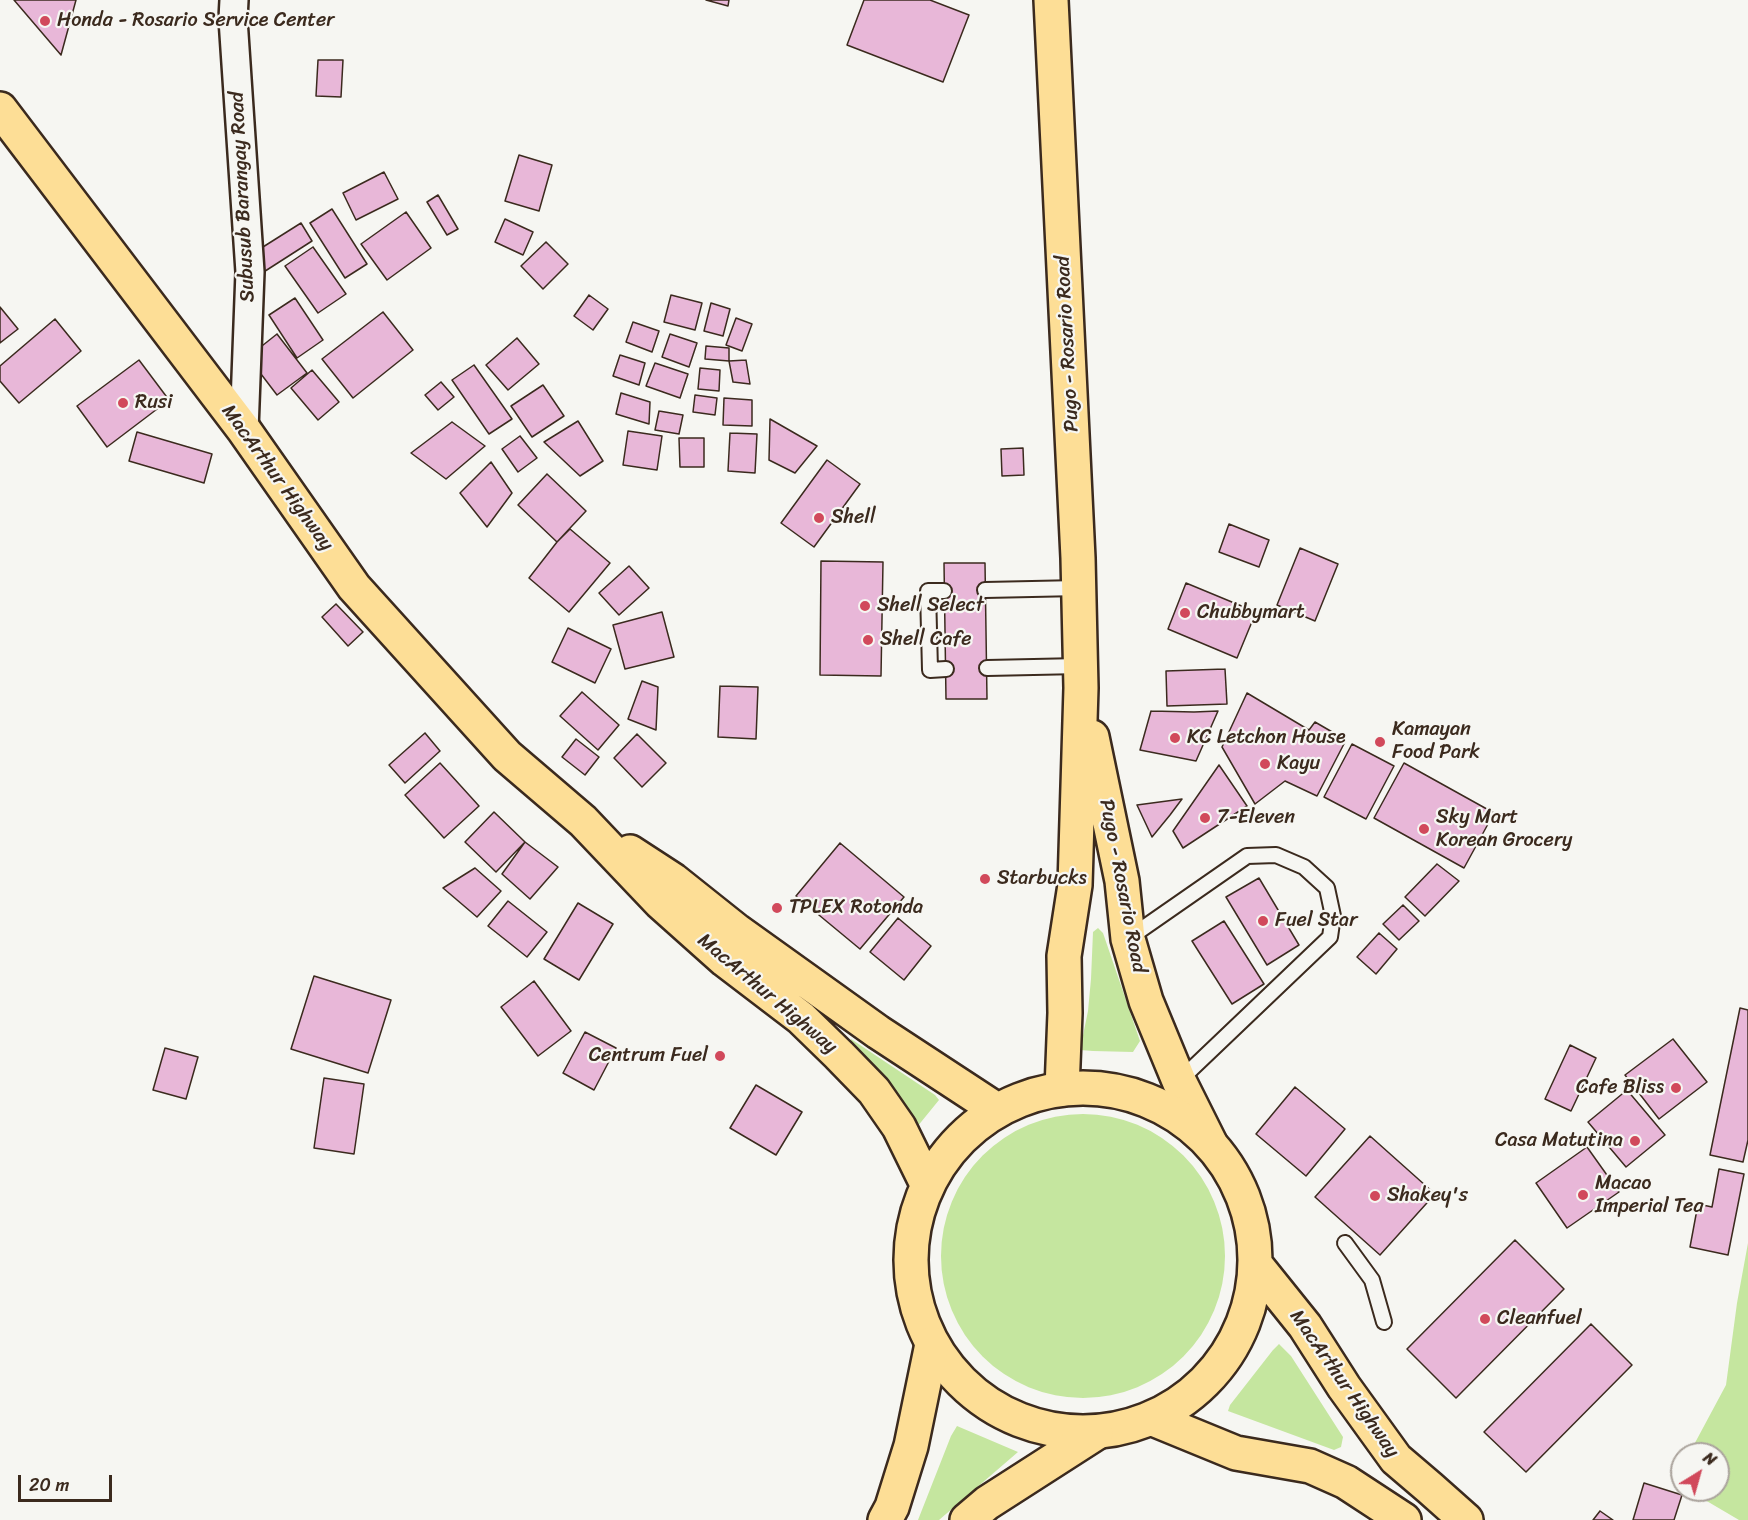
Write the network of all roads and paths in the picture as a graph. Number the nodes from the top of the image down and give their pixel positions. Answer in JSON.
{"nodes":[{"id":1,"x":234,"y":0,"type":"edge"},
{"id":2,"x":1051,"y":0,"type":"edge"},
{"id":3,"x":0,"y":109,"type":"edge"},
{"id":4,"x":244,"y":430,"type":"junction"},
{"id":5,"x":1079,"y":588,"type":"junction"},
{"id":6,"x":985,"y":590,"type":"dead end"},
{"id":7,"x":944,"y":591,"type":"dead end"},
{"id":8,"x":987,"y":668,"type":"dead end"},
{"id":9,"x":946,"y":669,"type":"dead end"},
{"id":10,"x":1081,"y":677,"type":"junction"},
{"id":11,"x":584,"y":821,"type":"junction"},
{"id":12,"x":1128,"y":939,"type":"junction"},
{"id":13,"x":1179,"y":1082,"type":"junction"},
{"id":14,"x":1062,"y":1089,"type":"junction"},
{"id":15,"x":997,"y":1110,"type":"junction"},
{"id":16,"x":1210,"y":1143,"type":"junction"},
{"id":17,"x":927,"y":1184,"type":"junction"},
{"id":18,"x":1345,"y":1243,"type":"dead end"},
{"id":19,"x":1256,"y":1265,"type":"junction"},
{"id":20,"x":1384,"y":1322,"type":"dead end"},
{"id":21,"x":932,"y":1344,"type":"junction"},
{"id":22,"x":1153,"y":1419,"type":"junction"},
{"id":23,"x":1096,"y":1432,"type":"junction"},
{"id":24,"x":885,"y":1520,"type":"edge"},
{"id":25,"x":967,"y":1520,"type":"edge"},
{"id":26,"x":1404,"y":1520,"type":"edge"},
{"id":27,"x":1466,"y":1520,"type":"edge"}],
"edges":[{"from":1,"to":4,"type":"street","name":"Subusub Barangay Road"},
{"from":2,"to":5,"type":"main road","name":"Pugo - Rosario Road"},
{"from":3,"to":4,"type":"main road","name":"MacArthur Highway"},
{"from":4,"to":11,"type":"main road","name":"MacArthur Highway"},
{"from":5,"to":6,"type":"lane"},
{"from":5,"to":10,"type":"main road","name":"Pugo - Rosario Road"},
{"from":7,"to":9,"type":"lane"},
{"from":8,"to":10,"type":"lane"},
{"from":10,"to":12,"type":"main road","name":"Pugo - Rosario Road"},
{"from":10,"to":14,"type":"main road","name":"Pugo - Rosario Road"},
{"from":11,"to":15,"type":"main road","name":"MacArthur Highway"},
{"from":11,"to":17,"type":"main road","name":"MacArthur Highway"},
{"from":12,"to":13,"type":"main road","name":"Pugo - Rosario Road"},
{"from":12,"to":13,"type":"lane"},
{"from":13,"to":16,"type":"main road","name":"Pugo - Rosario Road"},
{"from":14,"to":15,"type":"main road"},
{"from":14,"to":16,"type":"main road"},
{"from":15,"to":17,"type":"main road"},
{"from":16,"to":19,"type":"main road"},
{"from":17,"to":21,"type":"main road"},
{"from":18,"to":20,"type":"lane"},
{"from":19,"to":22,"type":"main road"},
{"from":19,"to":27,"type":"main road","name":"MacArthur Highway"},
{"from":21,"to":23,"type":"main road"},
{"from":21,"to":24,"type":"main road"},
{"from":22,"to":23,"type":"main road"},
{"from":22,"to":26,"type":"main road"},
{"from":23,"to":25,"type":"main road"}]}
